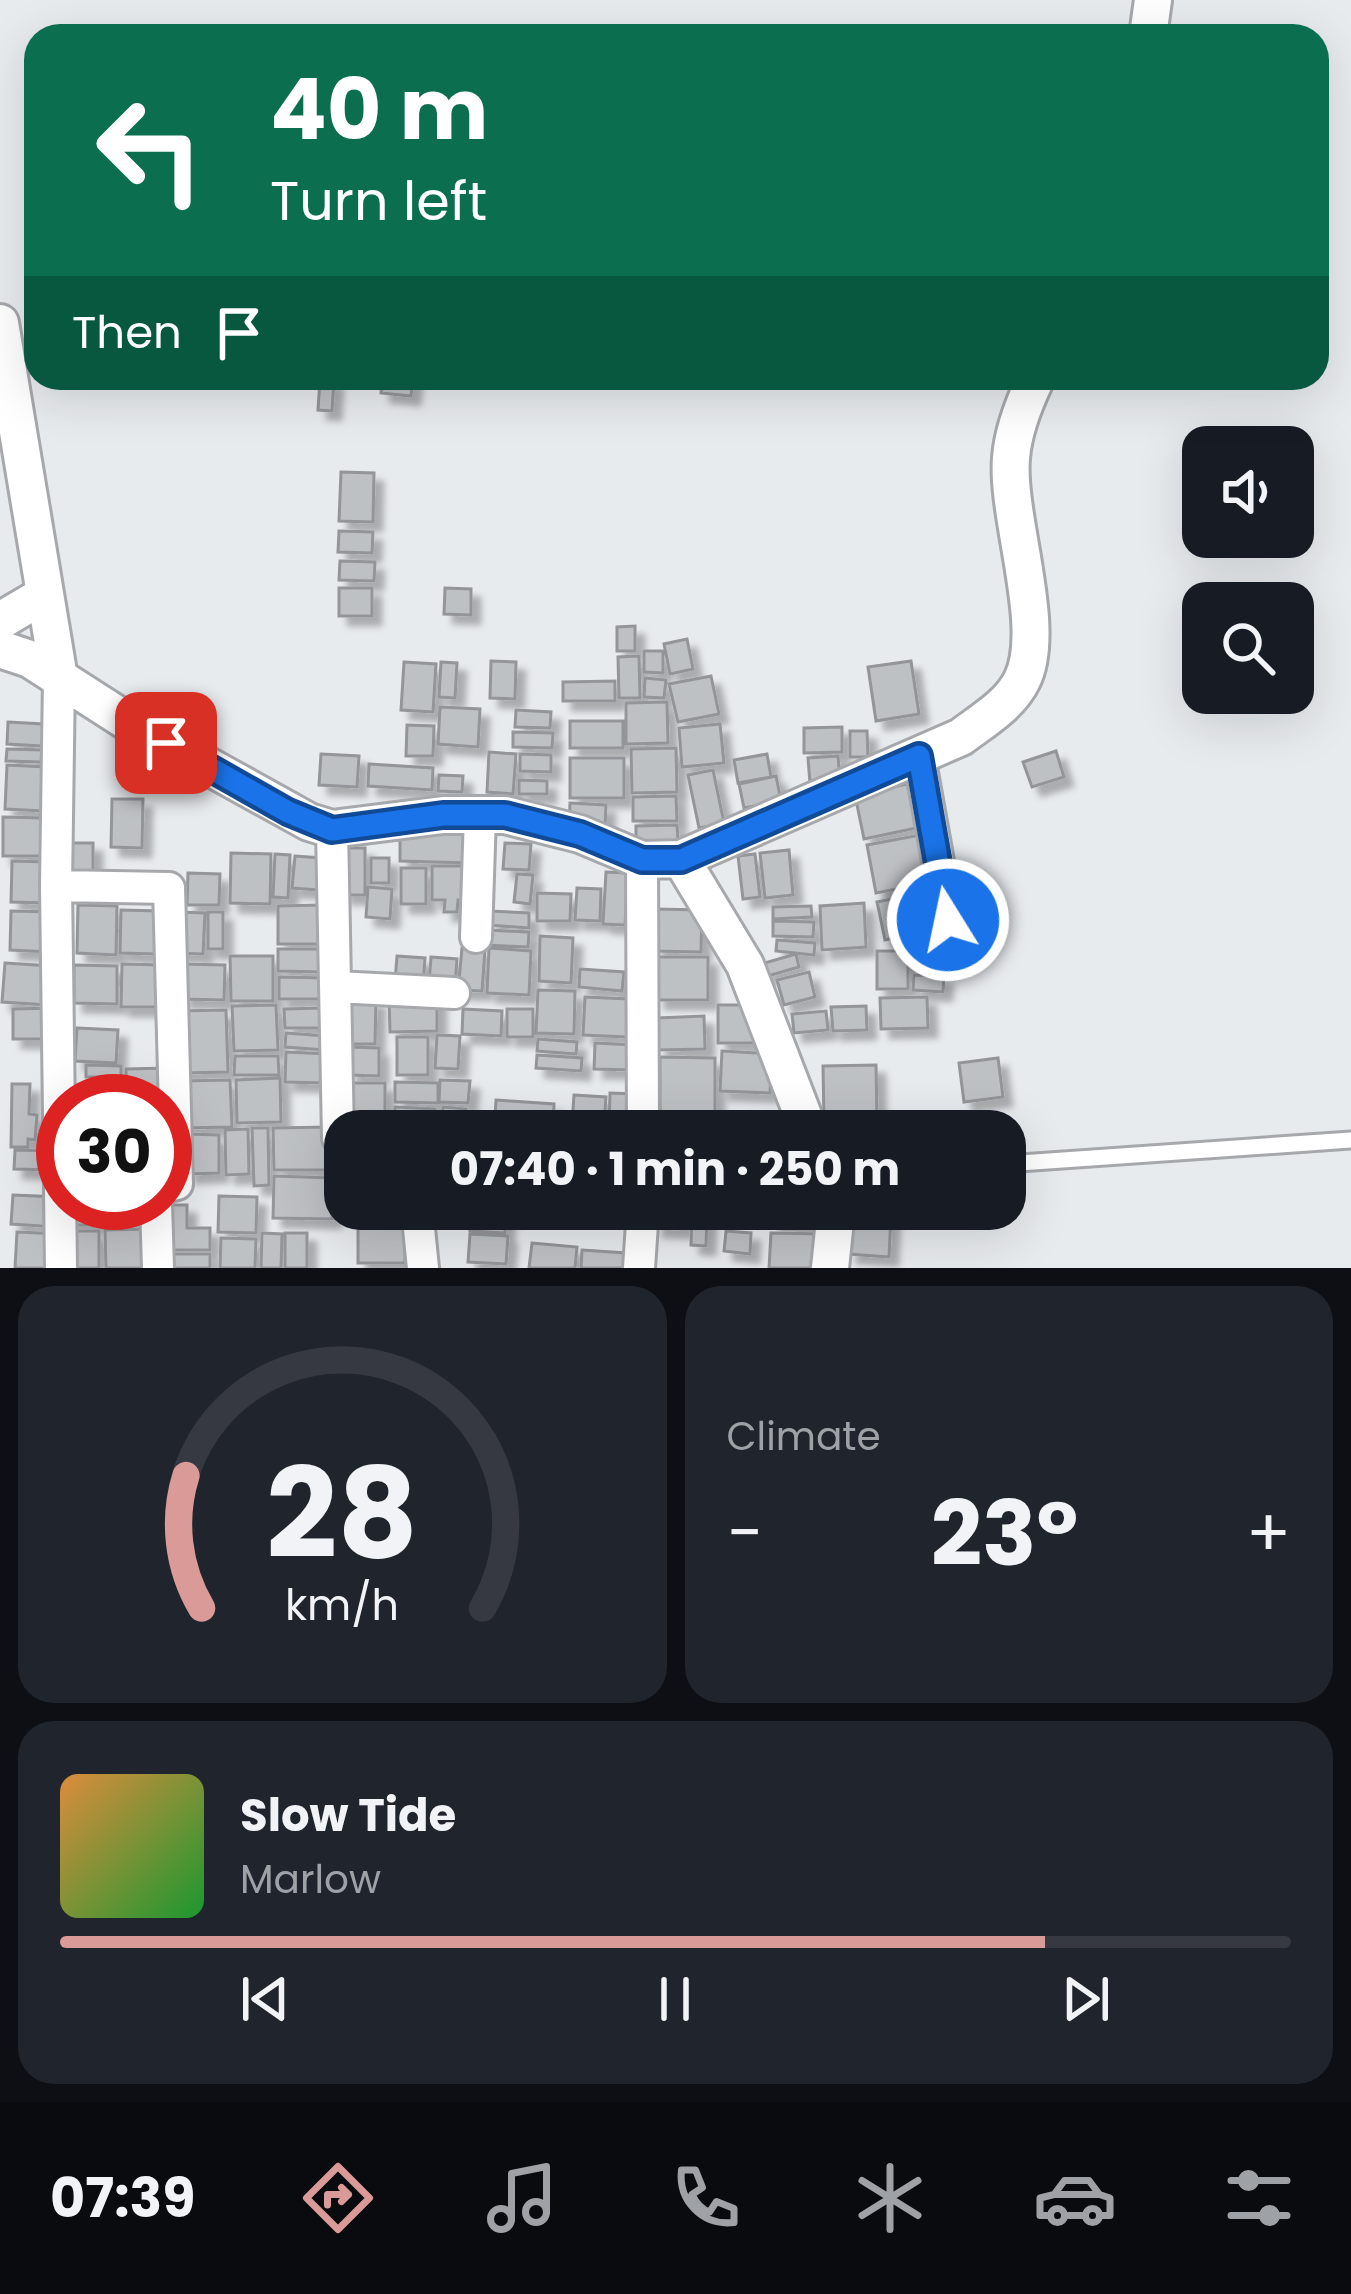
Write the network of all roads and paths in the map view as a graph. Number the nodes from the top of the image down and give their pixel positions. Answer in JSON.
{"nodes":[{"id":1,"x":1,"y":338,"type":"edge"},
{"id":2,"x":1030,"y":390,"type":"edge"},
{"id":3,"x":44,"y":595,"type":"junction"},
{"id":4,"x":0,"y":621,"type":"edge"},
{"id":5,"x":0,"y":649,"type":"edge"},
{"id":6,"x":59,"y":678,"type":"junction"},
{"id":7,"x":919,"y":756,"type":"junction"},
{"id":8,"x":480,"y":815,"type":"junction"},
{"id":9,"x":332,"y":830,"type":"junction"},
{"id":10,"x":642,"y":860,"type":"junction"},
{"id":11,"x":681,"y":860,"type":"junction"},
{"id":12,"x":56,"y":886,"type":"junction"},
{"id":13,"x":476,"y":937,"type":"dead end"},
{"id":14,"x":956,"y":962,"type":"dead end"},
{"id":15,"x":336,"y":987,"type":"junction"},
{"id":16,"x":454,"y":992,"type":"dead end"},
{"id":17,"x":175,"y":1074,"type":"edge"},
{"id":18,"x":338,"y":1110,"type":"edge"},
{"id":19,"x":644,"y":1110,"type":"edge"},
{"id":20,"x":801,"y":1110,"type":"edge"},
{"id":21,"x":1351,"y":1140,"type":"edge"},
{"id":22,"x":1026,"y":1163,"type":"edge"},
{"id":23,"x":157,"y":1230,"type":"edge"},
{"id":24,"x":419,"y":1230,"type":"edge"},
{"id":25,"x":643,"y":1230,"type":"edge"},
{"id":26,"x":834,"y":1230,"type":"edge"},
{"id":27,"x":61,"y":1268,"type":"edge"},
{"id":28,"x":158,"y":1268,"type":"edge"},
{"id":29,"x":423,"y":1268,"type":"edge"},
{"id":30,"x":640,"y":1268,"type":"edge"},
{"id":31,"x":830,"y":1268,"type":"edge"}],
"edges":[{"from":1,"to":3,"type":"street"},
{"from":2,"to":7,"type":"street"},
{"from":3,"to":4,"type":"street"},
{"from":3,"to":6,"type":"street"},
{"from":5,"to":6,"type":"street"},
{"from":6,"to":9,"type":"street"},
{"from":6,"to":12,"type":"street"},
{"from":7,"to":11,"type":"street"},
{"from":7,"to":14,"type":"street"},
{"from":8,"to":9,"type":"street"},
{"from":8,"to":10,"type":"street"},
{"from":8,"to":13,"type":"street"},
{"from":9,"to":15,"type":"street"},
{"from":10,"to":11,"type":"street"},
{"from":10,"to":19,"type":"street"},
{"from":11,"to":20,"type":"street"},
{"from":12,"to":17,"type":"street"},
{"from":12,"to":27,"type":"street"},
{"from":15,"to":16,"type":"street"},
{"from":15,"to":18,"type":"street"},
{"from":21,"to":22,"type":"lane"},
{"from":23,"to":28,"type":"street"},
{"from":24,"to":29,"type":"street"},
{"from":25,"to":30,"type":"street"},
{"from":26,"to":31,"type":"street"}]}
